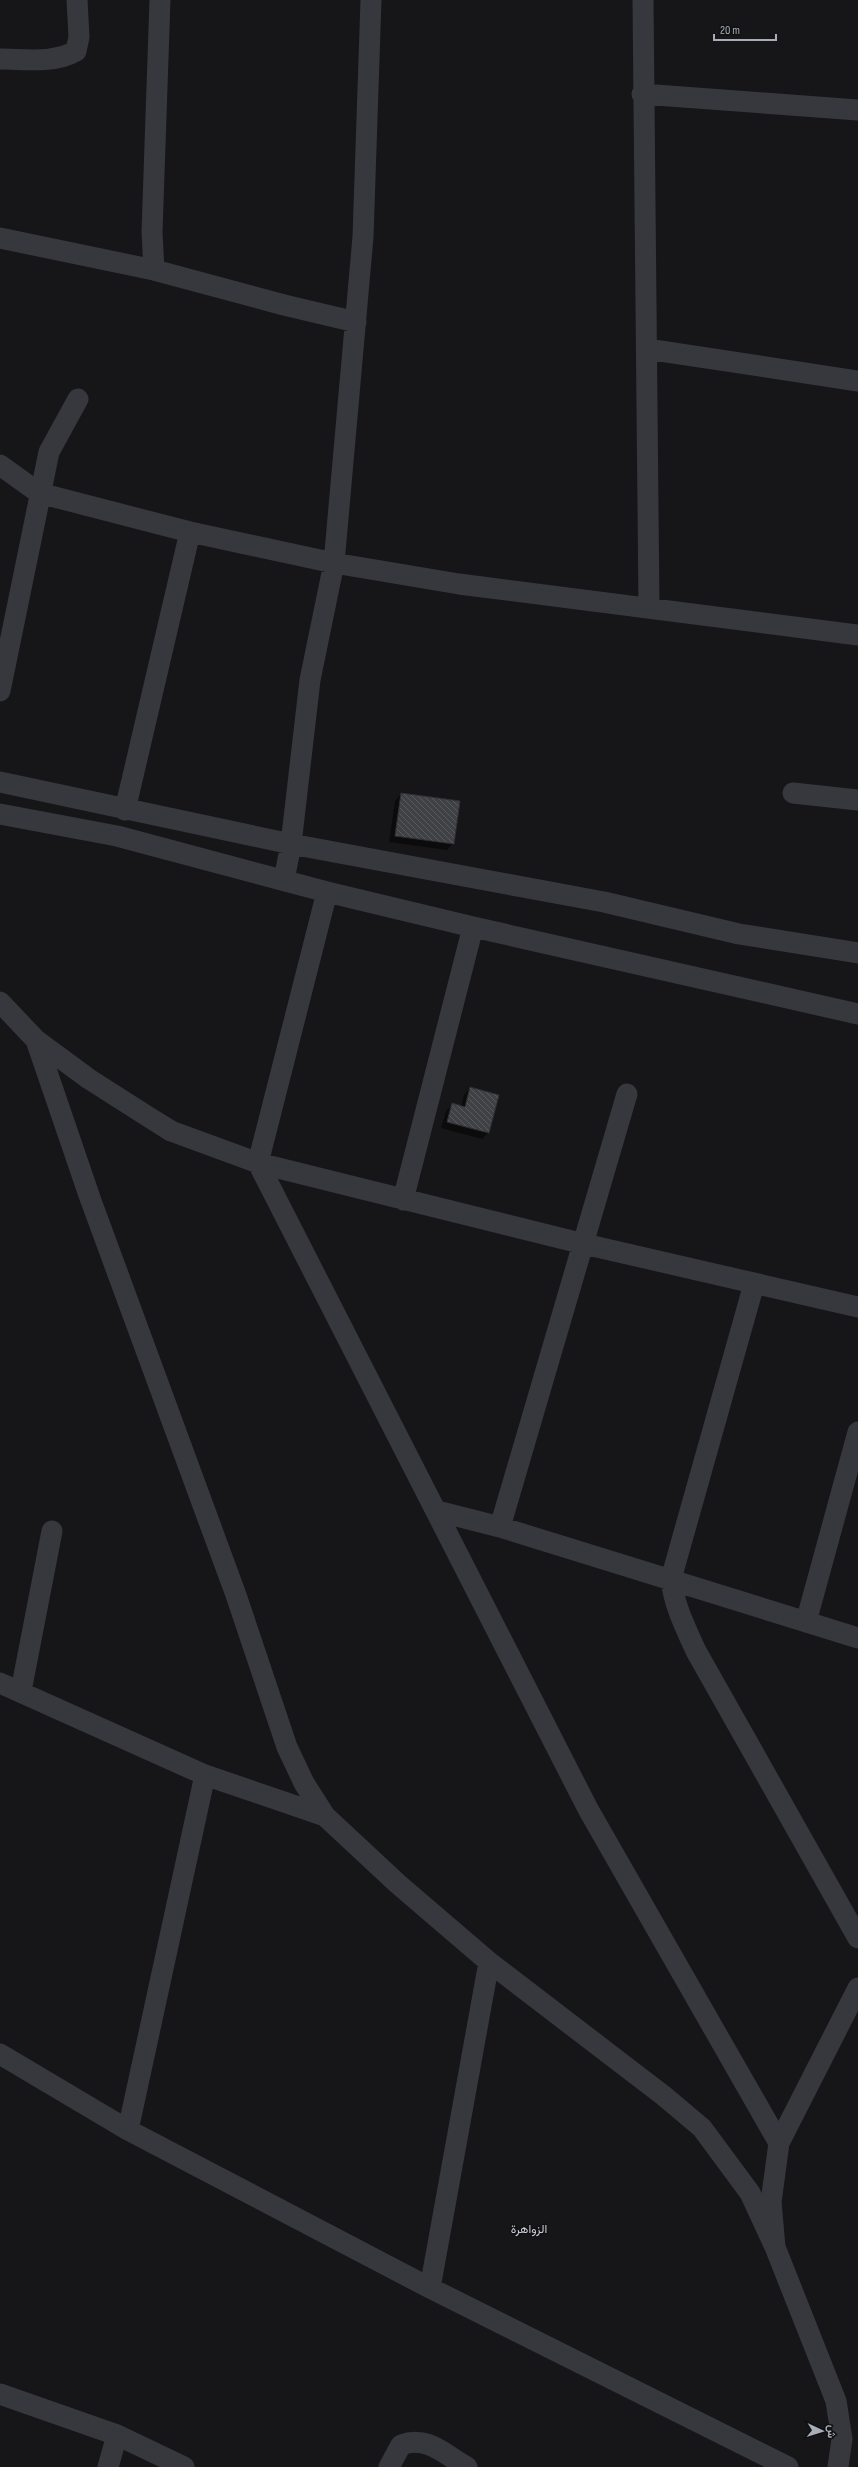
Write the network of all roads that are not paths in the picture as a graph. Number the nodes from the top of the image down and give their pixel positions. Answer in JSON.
{"nodes":[{"id":1,"x":77,"y":0,"type":"edge"},
{"id":2,"x":160,"y":0,"type":"edge"},
{"id":3,"x":371,"y":0,"type":"edge"},
{"id":4,"x":643,"y":0,"type":"edge"},
{"id":5,"x":0,"y":59,"type":"edge"},
{"id":6,"x":642,"y":94,"type":"junction"},
{"id":7,"x":858,"y":110,"type":"edge"},
{"id":8,"x":0,"y":238,"type":"edge"},
{"id":9,"x":154,"y":270,"type":"junction"},
{"id":10,"x":356,"y":322,"type":"junction"},
{"id":11,"x":647,"y":349,"type":"junction"},
{"id":12,"x":858,"y":381,"type":"edge"},
{"id":13,"x":78,"y":399,"type":"dead end"},
{"id":14,"x":0,"y":464,"type":"edge"},
{"id":15,"x":39,"y":493,"type":"junction"},
{"id":16,"x":190,"y":532,"type":"junction"},
{"id":17,"x":334,"y":563,"type":"junction"},
{"id":18,"x":649,"y":608,"type":"junction"},
{"id":19,"x":858,"y":635,"type":"edge"},
{"id":20,"x":0,"y":691,"type":"edge"},
{"id":21,"x":0,"y":782,"type":"edge"},
{"id":22,"x":793,"y":793,"type":"dead end"},
{"id":23,"x":858,"y":800,"type":"edge"},
{"id":24,"x":125,"y":810,"type":"junction"},
{"id":25,"x":0,"y":814,"type":"edge"},
{"id":26,"x":291,"y":844,"type":"junction"},
{"id":27,"x":284,"y":880,"type":"junction"},
{"id":28,"x":327,"y":892,"type":"junction"},
{"id":29,"x":473,"y":927,"type":"junction"},
{"id":30,"x":857,"y":956,"type":"edge"},
{"id":31,"x":0,"y":1003,"type":"edge"},
{"id":32,"x":858,"y":1014,"type":"edge"},
{"id":33,"x":36,"y":1040,"type":"junction"},
{"id":34,"x":627,"y":1094,"type":"dead end"},
{"id":35,"x":258,"y":1163,"type":"junction"},
{"id":36,"x":403,"y":1200,"type":"junction"},
{"id":37,"x":584,"y":1244,"type":"junction"},
{"id":38,"x":754,"y":1284,"type":"junction"},
{"id":39,"x":858,"y":1307,"type":"edge"},
{"id":40,"x":858,"y":1432,"type":"edge"},
{"id":41,"x":437,"y":1511,"type":"junction"},
{"id":42,"x":500,"y":1527,"type":"junction"},
{"id":43,"x":52,"y":1531,"type":"dead end"},
{"id":44,"x":671,"y":1579,"type":"junction"},
{"id":45,"x":806,"y":1622,"type":"junction"},
{"id":46,"x":858,"y":1638,"type":"edge"},
{"id":47,"x":0,"y":1683,"type":"edge"},
{"id":48,"x":21,"y":1691,"type":"junction"},
{"id":49,"x":205,"y":1774,"type":"junction"},
{"id":50,"x":325,"y":1816,"type":"junction"},
{"id":51,"x":858,"y":1938,"type":"edge"},
{"id":52,"x":489,"y":1962,"type":"junction"},
{"id":53,"x":858,"y":1988,"type":"edge"},
{"id":54,"x":0,"y":2054,"type":"edge"},
{"id":55,"x":128,"y":2130,"type":"junction"},
{"id":56,"x":778,"y":2143,"type":"junction"},
{"id":57,"x":775,"y":2247,"type":"junction"},
{"id":58,"x":430,"y":2288,"type":"junction"},
{"id":59,"x":0,"y":2394,"type":"edge"},
{"id":60,"x":117,"y":2435,"type":"junction"},
{"id":61,"x":108,"y":2467,"type":"edge"},
{"id":62,"x":184,"y":2467,"type":"edge"},
{"id":63,"x":389,"y":2467,"type":"edge"},
{"id":64,"x":468,"y":2467,"type":"edge"},
{"id":65,"x":788,"y":2467,"type":"edge"},
{"id":66,"x":838,"y":2467,"type":"edge"}],
"edges":[{"from":1,"to":5,"type":"street"},
{"from":2,"to":9,"type":"street"},
{"from":3,"to":10,"type":"street"},
{"from":4,"to":6,"type":"street"},
{"from":6,"to":7,"type":"street"},
{"from":6,"to":11,"type":"street"},
{"from":8,"to":9,"type":"street"},
{"from":9,"to":10,"type":"street"},
{"from":10,"to":17,"type":"street"},
{"from":11,"to":12,"type":"street"},
{"from":11,"to":18,"type":"street"},
{"from":13,"to":15,"type":"street"},
{"from":14,"to":15,"type":"street"},
{"from":15,"to":16,"type":"street"},
{"from":15,"to":20,"type":"street"},
{"from":16,"to":17,"type":"street"},
{"from":16,"to":24,"type":"street"},
{"from":17,"to":18,"type":"street"},
{"from":17,"to":26,"type":"street"},
{"from":18,"to":19,"type":"street"},
{"from":21,"to":24,"type":"street"},
{"from":22,"to":23,"type":"street"},
{"from":24,"to":26,"type":"street"},
{"from":25,"to":27,"type":"street"},
{"from":26,"to":27,"type":"street"},
{"from":26,"to":30,"type":"street"},
{"from":27,"to":28,"type":"street"},
{"from":28,"to":29,"type":"street"},
{"from":28,"to":35,"type":"street"},
{"from":29,"to":32,"type":"street"},
{"from":29,"to":36,"type":"street"},
{"from":31,"to":33,"type":"street"},
{"from":33,"to":35,"type":"street"},
{"from":33,"to":50,"type":"street"},
{"from":34,"to":37,"type":"street"},
{"from":35,"to":36,"type":"street"},
{"from":35,"to":41,"type":"street"},
{"from":36,"to":37,"type":"street"},
{"from":37,"to":38,"type":"street"},
{"from":37,"to":42,"type":"street"},
{"from":38,"to":39,"type":"street"},
{"from":38,"to":44,"type":"street"},
{"from":40,"to":45,"type":"street"},
{"from":41,"to":42,"type":"street"},
{"from":41,"to":56,"type":"street"},
{"from":42,"to":44,"type":"street"},
{"from":43,"to":48,"type":"street"},
{"from":44,"to":45,"type":"street"},
{"from":44,"to":51,"type":"street"},
{"from":45,"to":46,"type":"street"},
{"from":47,"to":48,"type":"street"},
{"from":48,"to":49,"type":"street"},
{"from":49,"to":50,"type":"street"},
{"from":49,"to":55,"type":"street"},
{"from":50,"to":52,"type":"street"},
{"from":52,"to":57,"type":"street"},
{"from":52,"to":58,"type":"street"},
{"from":53,"to":56,"type":"street"},
{"from":54,"to":55,"type":"street"},
{"from":55,"to":58,"type":"street"},
{"from":56,"to":57,"type":"street"},
{"from":57,"to":66,"type":"street"},
{"from":58,"to":65,"type":"street"},
{"from":59,"to":60,"type":"street"},
{"from":60,"to":61,"type":"street"},
{"from":60,"to":62,"type":"street"},
{"from":63,"to":64,"type":"street"}]}
